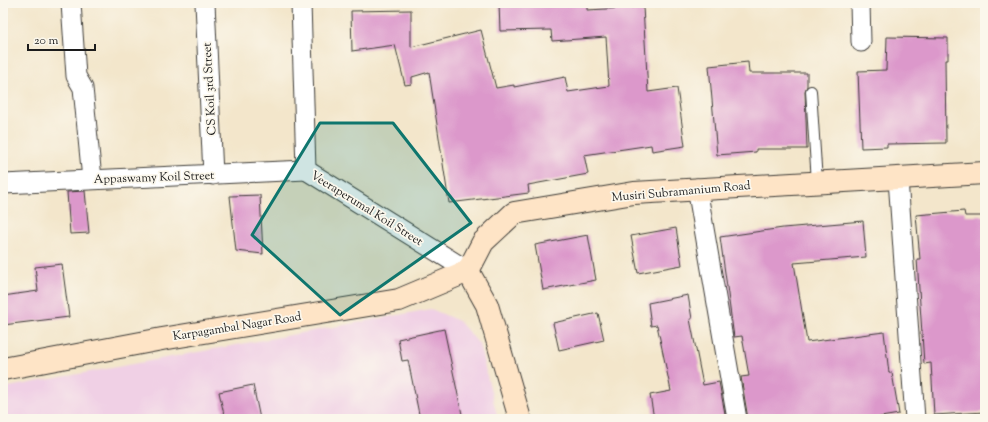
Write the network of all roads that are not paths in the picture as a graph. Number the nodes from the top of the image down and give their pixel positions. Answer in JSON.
{"nodes":[{"id":1,"x":71,"y":3,"type":"edge"},
{"id":2,"x":206,"y":3,"type":"edge"},
{"id":3,"x":301,"y":3,"type":"edge"},
{"id":4,"x":860,"y":3,"type":"edge"},
{"id":5,"x":861,"y":42,"type":"dead end"},
{"id":6,"x":811,"y":91,"type":"dead end"},
{"id":7,"x":306,"y":170,"type":"junction"},
{"id":8,"x":985,"y":173,"type":"edge"},
{"id":9,"x":213,"y":174,"type":"junction"},
{"id":10,"x":92,"y":179,"type":"junction"},
{"id":11,"x":898,"y":179,"type":"junction"},
{"id":12,"x":817,"y":182,"type":"junction"},
{"id":13,"x":3,"y":184,"type":"edge"},
{"id":14,"x":696,"y":188,"type":"junction"},
{"id":15,"x":468,"y":271,"type":"junction"},
{"id":16,"x":3,"y":369,"type":"edge"},
{"id":17,"x":520,"y":419,"type":"edge"},
{"id":18,"x":737,"y":419,"type":"edge"},
{"id":19,"x":915,"y":419,"type":"edge"}],
"edges":[{"from":1,"to":10,"type":"street"},
{"from":2,"to":9,"type":"street","name":"CS Koil 3rd Street"},
{"from":3,"to":7,"type":"street","name":"Veeraperumal Koil Street"},
{"from":4,"to":5,"type":"street"},
{"from":6,"to":12,"type":"lane"},
{"from":7,"to":9,"type":"street","name":"Appaswamy Koil Street"},
{"from":7,"to":15,"type":"street","name":"Veeraperumal Koil Street"},
{"from":8,"to":11,"type":"main road","name":"Musiri Subramanium Road"},
{"from":9,"to":10,"type":"street","name":"Appaswamy Koil Street"},
{"from":10,"to":13,"type":"street","name":"Appaswamy Koil Street"},
{"from":11,"to":12,"type":"main road","name":"Musiri Subramanium Road"},
{"from":11,"to":19,"type":"street"},
{"from":12,"to":14,"type":"main road","name":"Musiri Subramanium Road"},
{"from":14,"to":15,"type":"main road","name":"Musiri Subramanium Road"},
{"from":14,"to":18,"type":"street"},
{"from":15,"to":16,"type":"main road","name":"Karpagambal Nagar Road"},
{"from":15,"to":17,"type":"main road"}]}
